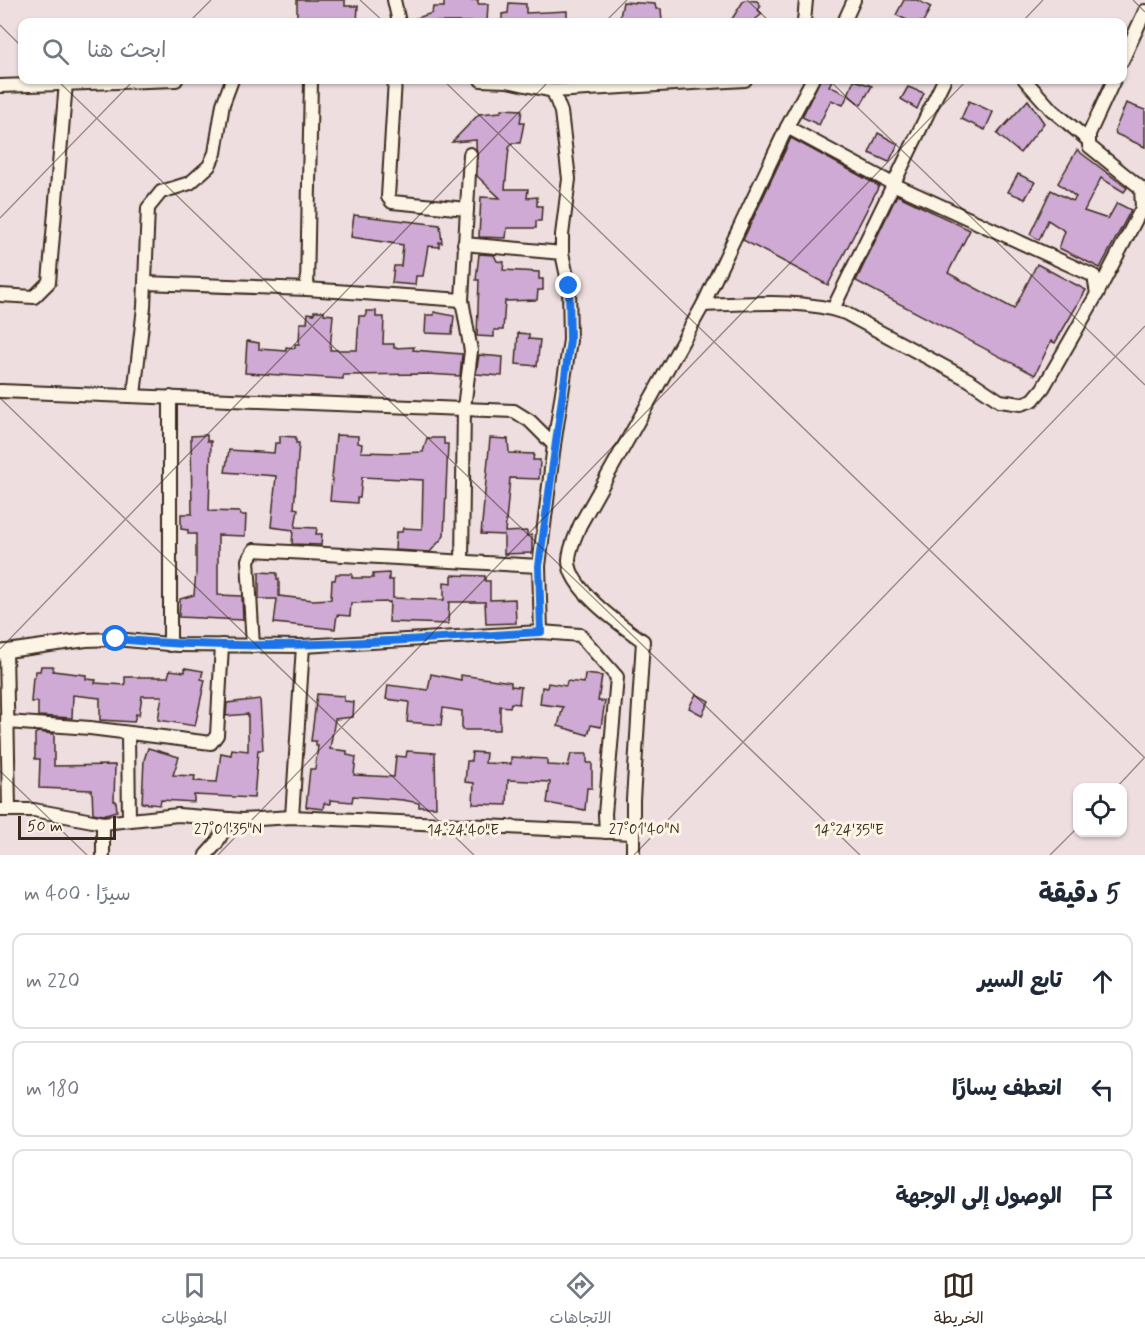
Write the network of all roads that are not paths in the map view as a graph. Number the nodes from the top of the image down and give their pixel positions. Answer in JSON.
{"nodes":[{"id":1,"x":394,"y":0,"type":"edge"},
{"id":2,"x":806,"y":0,"type":"edge"},
{"id":3,"x":854,"y":0,"type":"edge"},
{"id":4,"x":1145,"y":11,"type":"edge"},
{"id":5,"x":398,"y":18,"type":"edge"},
{"id":6,"x":804,"y":18,"type":"edge"},
{"id":7,"x":846,"y":18,"type":"edge"},
{"id":8,"x":1127,"y":50,"type":"edge"},
{"id":9,"x":44,"y":84,"type":"edge"},
{"id":10,"x":66,"y":84,"type":"edge"},
{"id":11,"x":231,"y":84,"type":"edge"},
{"id":12,"x":311,"y":84,"type":"edge"},
{"id":13,"x":395,"y":84,"type":"edge"},
{"id":14,"x":521,"y":84,"type":"edge"},
{"id":15,"x":675,"y":84,"type":"edge"},
{"id":16,"x":810,"y":84,"type":"edge"},
{"id":17,"x":942,"y":84,"type":"edge"},
{"id":18,"x":1029,"y":84,"type":"edge"},
{"id":19,"x":1112,"y":84,"type":"edge"},
{"id":20,"x":0,"y":86,"type":"edge"},
{"id":21,"x":553,"y":91,"type":"junction"},
{"id":22,"x":787,"y":127,"type":"junction"},
{"id":23,"x":1088,"y":140,"type":"junction"},
{"id":24,"x":471,"y":154,"type":"dead end"},
{"id":25,"x":893,"y":184,"type":"junction"},
{"id":26,"x":1144,"y":196,"type":"edge"},
{"id":27,"x":466,"y":209,"type":"junction"},
{"id":28,"x":464,"y":244,"type":"junction"},
{"id":29,"x":562,"y":253,"type":"junction"},
{"id":30,"x":145,"y":283,"type":"junction"},
{"id":31,"x":307,"y":289,"type":"junction"},
{"id":32,"x":1097,"y":294,"type":"junction"},
{"id":33,"x":0,"y":295,"type":"edge"},
{"id":34,"x":462,"y":300,"type":"junction"},
{"id":35,"x":703,"y":306,"type":"junction"},
{"id":36,"x":833,"y":309,"type":"junction"},
{"id":37,"x":0,"y":391,"type":"edge"},
{"id":38,"x":134,"y":395,"type":"junction"},
{"id":39,"x":170,"y":397,"type":"junction"},
{"id":40,"x":464,"y":408,"type":"junction"},
{"id":41,"x":554,"y":445,"type":"junction"},
{"id":42,"x":462,"y":561,"type":"junction"},
{"id":43,"x":539,"y":566,"type":"junction"},
{"id":44,"x":541,"y":632,"type":"junction"},
{"id":45,"x":170,"y":645,"type":"junction"},
{"id":46,"x":222,"y":645,"type":"junction"},
{"id":47,"x":253,"y":646,"type":"junction"},
{"id":48,"x":303,"y":646,"type":"junction"},
{"id":49,"x":3,"y":651,"type":"edge"},
{"id":50,"x":7,"y":723,"type":"junction"},
{"id":51,"x":128,"y":733,"type":"junction"},
{"id":52,"x":4,"y":810,"type":"edge"},
{"id":53,"x":292,"y":817,"type":"junction"},
{"id":54,"x":230,"y":819,"type":"junction"},
{"id":55,"x":129,"y":820,"type":"junction"},
{"id":56,"x":103,"y":823,"type":"junction"},
{"id":57,"x":606,"y":832,"type":"junction"},
{"id":58,"x":632,"y":834,"type":"junction"},
{"id":59,"x":103,"y":855,"type":"edge"},
{"id":60,"x":206,"y":855,"type":"edge"},
{"id":61,"x":633,"y":855,"type":"edge"}],
"edges":[{"from":1,"to":5,"type":"street"},
{"from":2,"to":6,"type":"street"},
{"from":3,"to":7,"type":"street"},
{"from":4,"to":8,"type":"street"},
{"from":9,"to":20,"type":"street"},
{"from":10,"to":33,"type":"street"},
{"from":11,"to":30,"type":"street"},
{"from":12,"to":31,"type":"street"},
{"from":13,"to":27,"type":"street"},
{"from":14,"to":21,"type":"street"},
{"from":15,"to":21,"type":"street"},
{"from":16,"to":22,"type":"street"},
{"from":17,"to":25,"type":"street"},
{"from":18,"to":23,"type":"street"},
{"from":19,"to":23,"type":"street"},
{"from":21,"to":29,"type":"street"},
{"from":22,"to":25,"type":"street"},
{"from":22,"to":35,"type":"street"},
{"from":23,"to":26,"type":"street"},
{"from":24,"to":27,"type":"street"},
{"from":25,"to":32,"type":"street"},
{"from":25,"to":36,"type":"street"},
{"from":26,"to":32,"type":"street"},
{"from":27,"to":28,"type":"street"},
{"from":28,"to":29,"type":"street"},
{"from":28,"to":34,"type":"street"},
{"from":29,"to":41,"type":"street"},
{"from":30,"to":31,"type":"street"},
{"from":30,"to":38,"type":"street"},
{"from":31,"to":34,"type":"street"},
{"from":32,"to":36,"type":"street"},
{"from":34,"to":40,"type":"street"},
{"from":35,"to":36,"type":"street"},
{"from":35,"to":58,"type":"street"},
{"from":37,"to":38,"type":"street"},
{"from":38,"to":39,"type":"street"},
{"from":39,"to":40,"type":"street"},
{"from":39,"to":45,"type":"street"},
{"from":40,"to":41,"type":"street"},
{"from":40,"to":42,"type":"street"},
{"from":41,"to":43,"type":"street"},
{"from":42,"to":43,"type":"street"},
{"from":42,"to":47,"type":"street"},
{"from":43,"to":44,"type":"street"},
{"from":44,"to":48,"type":"street"},
{"from":44,"to":57,"type":"street"},
{"from":45,"to":46,"type":"street"},
{"from":45,"to":49,"type":"street"},
{"from":46,"to":47,"type":"street"},
{"from":46,"to":51,"type":"street"},
{"from":47,"to":48,"type":"street"},
{"from":48,"to":53,"type":"street"},
{"from":49,"to":50,"type":"street"},
{"from":50,"to":51,"type":"street"},
{"from":50,"to":52,"type":"street"},
{"from":51,"to":55,"type":"street"},
{"from":52,"to":56,"type":"street"},
{"from":53,"to":54,"type":"street"},
{"from":53,"to":57,"type":"street"},
{"from":54,"to":55,"type":"street"},
{"from":54,"to":60,"type":"street"},
{"from":55,"to":56,"type":"street"},
{"from":56,"to":59,"type":"street"},
{"from":57,"to":58,"type":"street"},
{"from":58,"to":61,"type":"street"}]}
